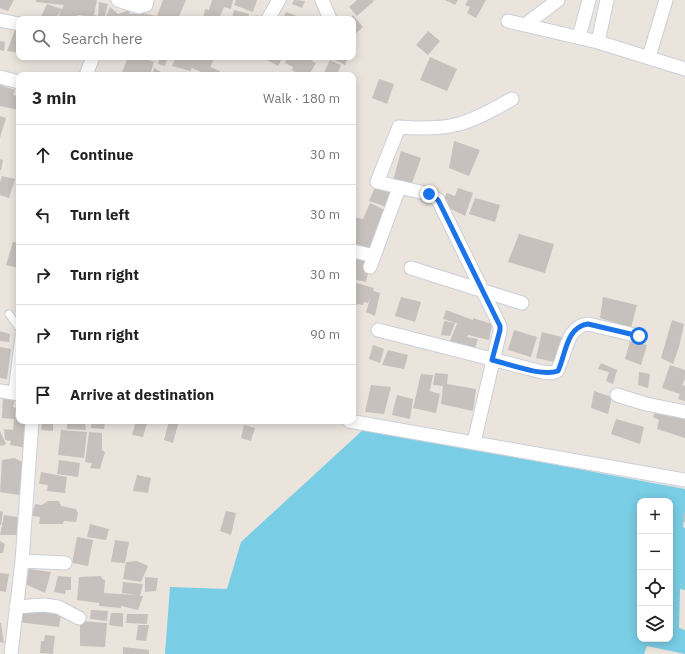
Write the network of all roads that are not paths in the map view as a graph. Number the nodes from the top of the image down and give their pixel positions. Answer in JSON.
{"nodes":[{"id":1,"x":118,"y":0,"type":"edge"},
{"id":2,"x":147,"y":0,"type":"edge"},
{"id":3,"x":279,"y":0,"type":"edge"},
{"id":4,"x":322,"y":0,"type":"edge"},
{"id":5,"x":558,"y":0,"type":"edge"},
{"id":6,"x":589,"y":0,"type":"edge"},
{"id":7,"x":608,"y":0,"type":"edge"},
{"id":8,"x":666,"y":0,"type":"edge"},
{"id":9,"x":270,"y":16,"type":"edge"},
{"id":10,"x":329,"y":16,"type":"edge"},
{"id":11,"x":0,"y":20,"type":"edge"},
{"id":12,"x":508,"y":21,"type":"dead end"},
{"id":13,"x":16,"y":23,"type":"edge"},
{"id":14,"x":525,"y":25,"type":"junction"},
{"id":15,"x":579,"y":37,"type":"junction"},
{"id":16,"x":598,"y":42,"type":"junction"},
{"id":17,"x":649,"y":57,"type":"junction"},
{"id":18,"x":91,"y":60,"type":"edge"},
{"id":19,"x":685,"y":69,"type":"edge"},
{"id":20,"x":87,"y":72,"type":"edge"},
{"id":21,"x":0,"y":77,"type":"edge"},
{"id":22,"x":16,"y":81,"type":"edge"},
{"id":23,"x":512,"y":99,"type":"dead end"},
{"id":24,"x":399,"y":188,"type":"junction"},
{"id":25,"x":356,"y":253,"type":"edge"},
{"id":26,"x":411,"y":268,"type":"dead end"},
{"id":27,"x":483,"y":291,"type":"junction"},
{"id":28,"x":522,"y":303,"type":"dead end"},
{"id":29,"x":9,"y":314,"type":"dead end"},
{"id":30,"x":16,"y":324,"type":"edge"},
{"id":31,"x":378,"y":330,"type":"dead end"},
{"id":32,"x":639,"y":336,"type":"dead end"},
{"id":33,"x":16,"y":355,"type":"edge"},
{"id":34,"x":492,"y":360,"type":"junction"},
{"id":35,"x":10,"y":392,"type":"edge"},
{"id":36,"x":617,"y":396,"type":"dead end"},
{"id":37,"x":685,"y":412,"type":"edge"},
{"id":38,"x":356,"y":422,"type":"edge"},
{"id":39,"x":32,"y":424,"type":"edge"},
{"id":40,"x":474,"y":442,"type":"junction"},
{"id":41,"x":685,"y":478,"type":"edge"},
{"id":42,"x":22,"y":561,"type":"junction"},
{"id":43,"x":65,"y":563,"type":"dead end"},
{"id":44,"x":16,"y":607,"type":"junction"},
{"id":45,"x":79,"y":618,"type":"dead end"},
{"id":46,"x":11,"y":654,"type":"edge"}],
"edges":[{"from":1,"to":2,"type":"street"},
{"from":3,"to":9,"type":"street"},
{"from":4,"to":10,"type":"street"},
{"from":5,"to":14,"type":"street"},
{"from":6,"to":15,"type":"street"},
{"from":7,"to":16,"type":"street"},
{"from":8,"to":17,"type":"street"},
{"from":11,"to":13,"type":"street"},
{"from":12,"to":14,"type":"street"},
{"from":14,"to":15,"type":"street"},
{"from":15,"to":16,"type":"street"},
{"from":16,"to":17,"type":"street"},
{"from":17,"to":19,"type":"street"},
{"from":18,"to":20,"type":"street"},
{"from":21,"to":22,"type":"street"},
{"from":23,"to":24,"type":"street"},
{"from":24,"to":25,"type":"street"},
{"from":24,"to":27,"type":"street"},
{"from":26,"to":27,"type":"street"},
{"from":27,"to":28,"type":"street"},
{"from":27,"to":34,"type":"street"},
{"from":29,"to":30,"type":"lane"},
{"from":31,"to":34,"type":"street"},
{"from":32,"to":34,"type":"street"},
{"from":33,"to":35,"type":"lane"},
{"from":34,"to":40,"type":"street"},
{"from":36,"to":37,"type":"street"},
{"from":38,"to":40,"type":"street"},
{"from":39,"to":42,"type":"street"},
{"from":40,"to":41,"type":"street"},
{"from":42,"to":43,"type":"street"},
{"from":42,"to":44,"type":"street"},
{"from":44,"to":45,"type":"street"},
{"from":44,"to":46,"type":"street"}]}
